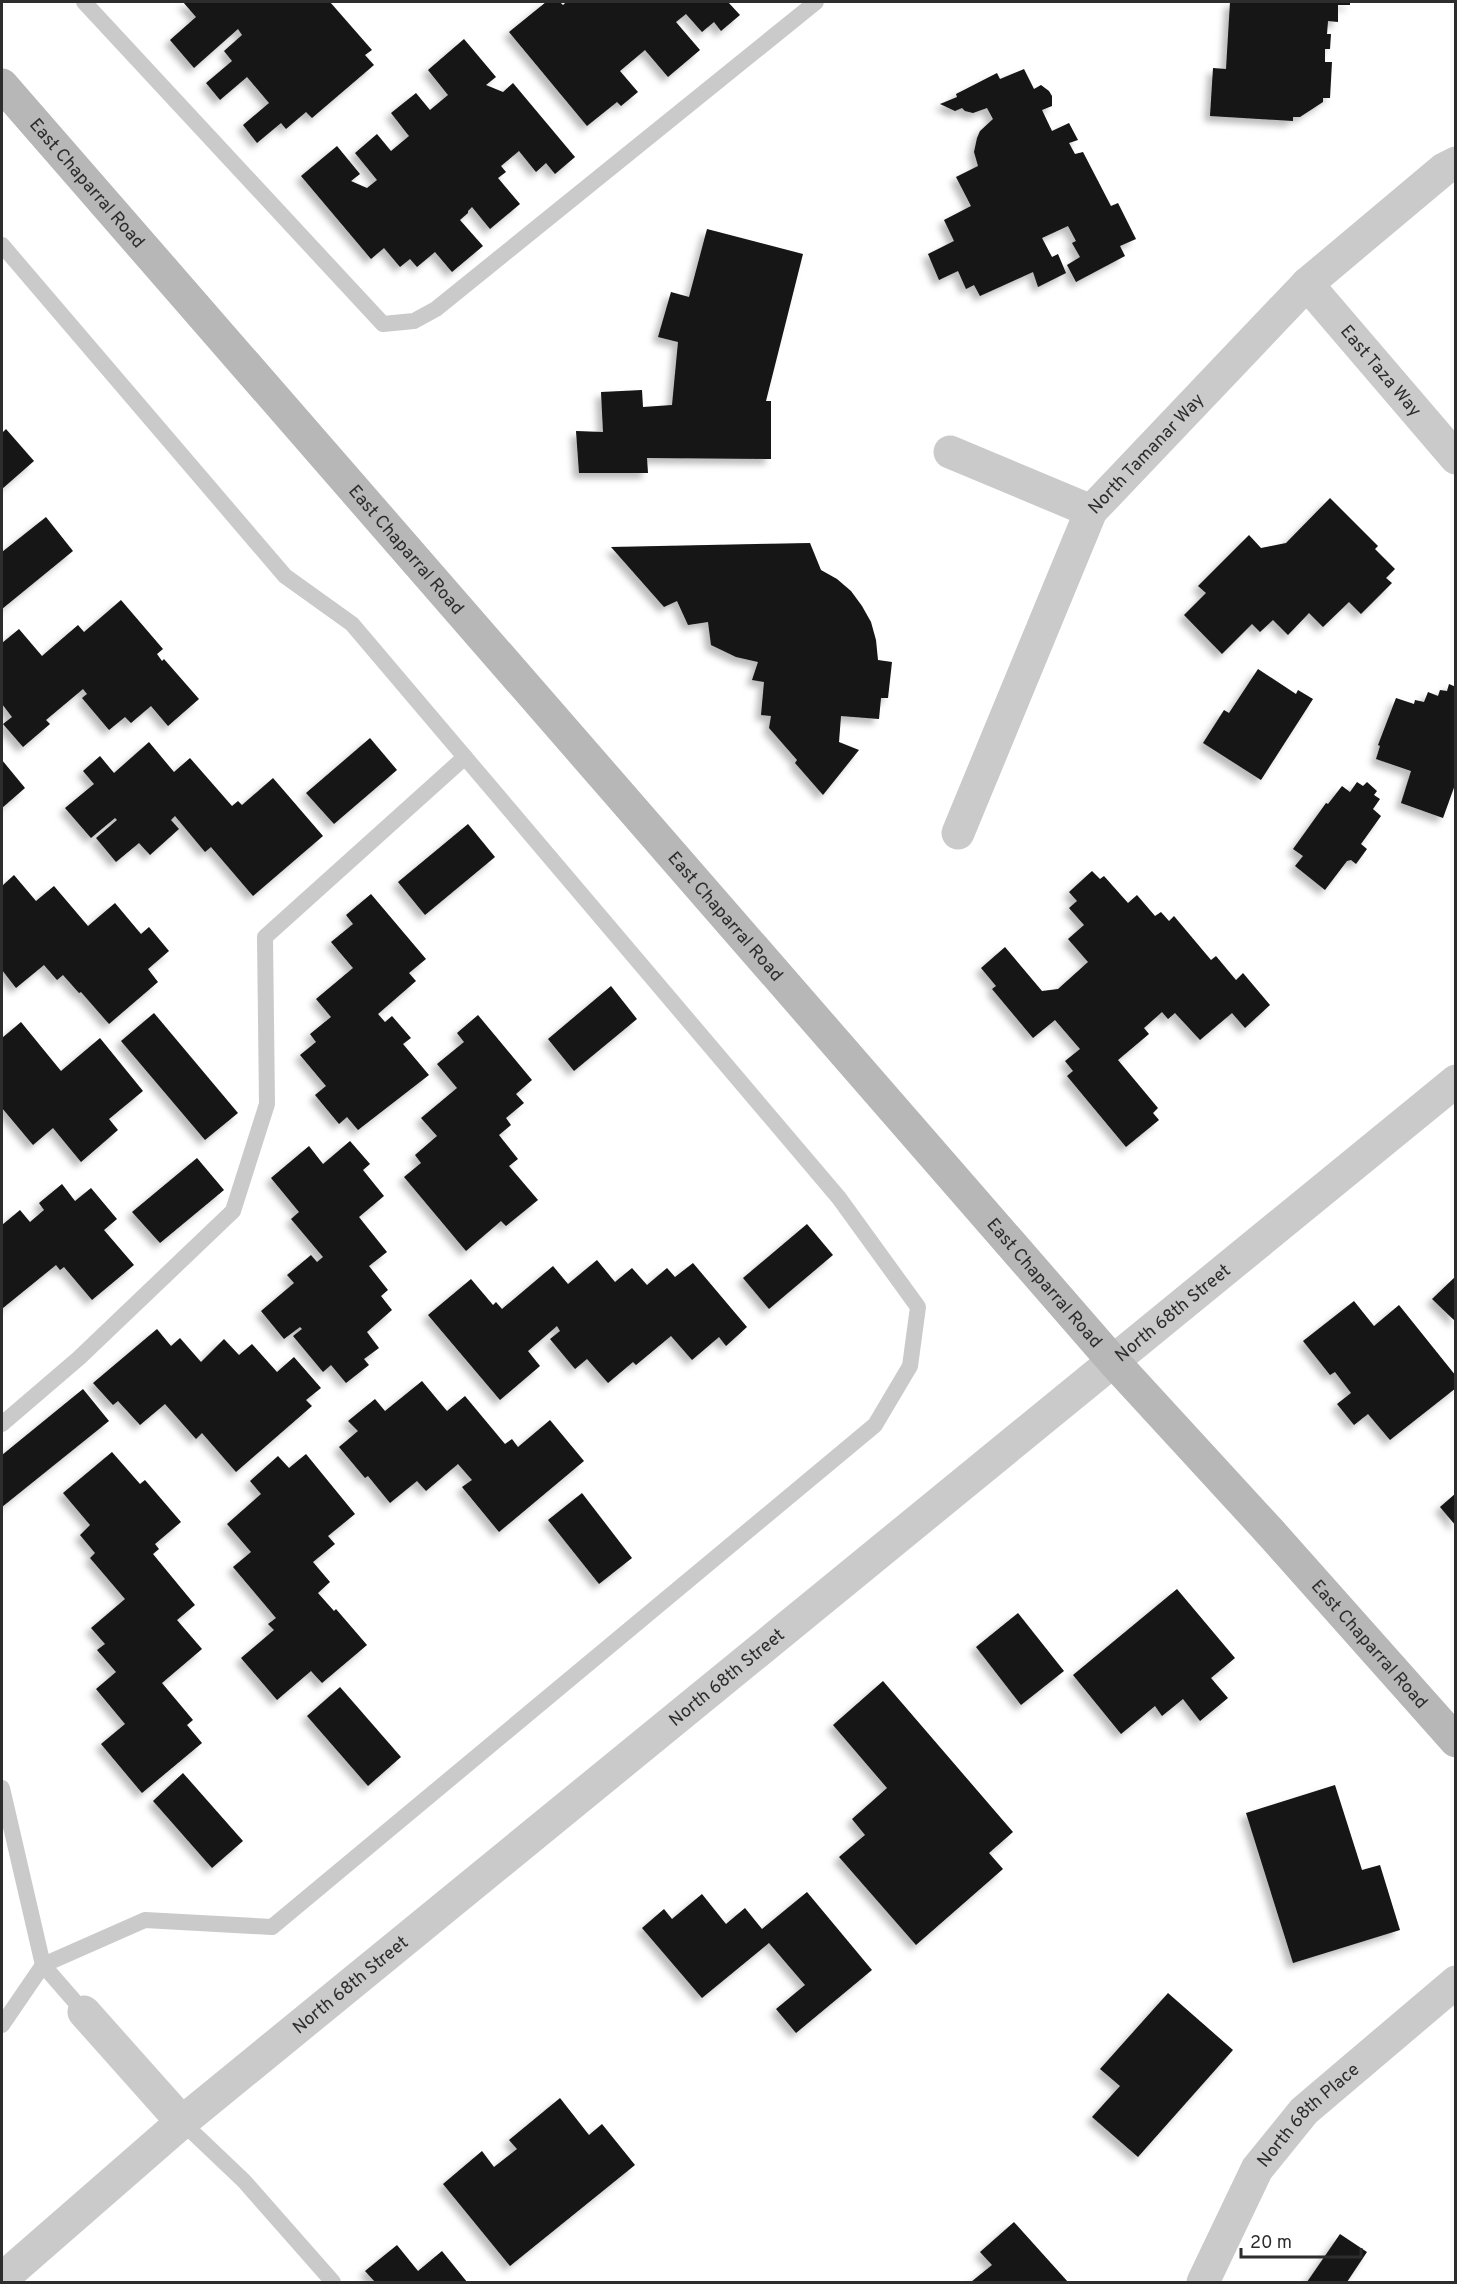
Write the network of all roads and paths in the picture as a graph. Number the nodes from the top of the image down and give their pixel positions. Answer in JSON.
{"nodes":[{"id":1,"x":84,"y":2,"type":"edge"},
{"id":2,"x":816,"y":2,"type":"edge"},
{"id":3,"x":2,"y":85,"type":"edge"},
{"id":4,"x":1455,"y":163,"type":"edge"},
{"id":5,"x":2,"y":245,"type":"edge"},
{"id":6,"x":1307,"y":284,"type":"junction"},
{"id":7,"x":950,"y":452,"type":"dead end"},
{"id":8,"x":1455,"y":458,"type":"edge"},
{"id":9,"x":1091,"y":511,"type":"junction"},
{"id":10,"x":465,"y":757,"type":"junction"},
{"id":11,"x":958,"y":832,"type":"dead end"},
{"id":12,"x":1455,"y":1082,"type":"edge"},
{"id":13,"x":1112,"y":1360,"type":"junction"},
{"id":14,"x":2,"y":1424,"type":"edge"},
{"id":15,"x":1455,"y":1742,"type":"edge"},
{"id":16,"x":2,"y":1788,"type":"edge"},
{"id":17,"x":43,"y":1965,"type":"junction"},
{"id":18,"x":1455,"y":1982,"type":"edge"},
{"id":19,"x":84,"y":2012,"type":"joint"},
{"id":20,"x":2,"y":2025,"type":"edge"},
{"id":21,"x":182,"y":2122,"type":"junction"},
{"id":22,"x":2,"y":2279,"type":"edge"},
{"id":23,"x":333,"y":2283,"type":"edge"},
{"id":24,"x":1203,"y":2283,"type":"edge"}],
"edges":[{"from":1,"to":2,"type":"lane"},
{"from":3,"to":13,"type":"main road","name":"East Chaparral Road"},
{"from":4,"to":6,"type":"street","name":"North Tamanar Way"},
{"from":5,"to":10,"type":"lane"},
{"from":6,"to":8,"type":"street","name":"East Taza Way"},
{"from":6,"to":9,"type":"street","name":"North Tamanar Way"},
{"from":7,"to":9,"type":"street"},
{"from":9,"to":11,"type":"street","name":"North Tamanar Way"},
{"from":10,"to":14,"type":"lane"},
{"from":10,"to":17,"type":"lane"},
{"from":12,"to":13,"type":"street","name":"North 68th Street"},
{"from":13,"to":15,"type":"main road","name":"East Chaparral Road"},
{"from":13,"to":21,"type":"street","name":"North 68th Street"},
{"from":16,"to":17,"type":"lane"},
{"from":17,"to":19,"type":"lane"},
{"from":17,"to":20,"type":"lane"},
{"from":18,"to":24,"type":"street","name":"North 68th Place"},
{"from":19,"to":21,"type":"street"},
{"from":21,"to":22,"type":"street","name":"North 68th Street"},
{"from":21,"to":23,"type":"lane"}]}
